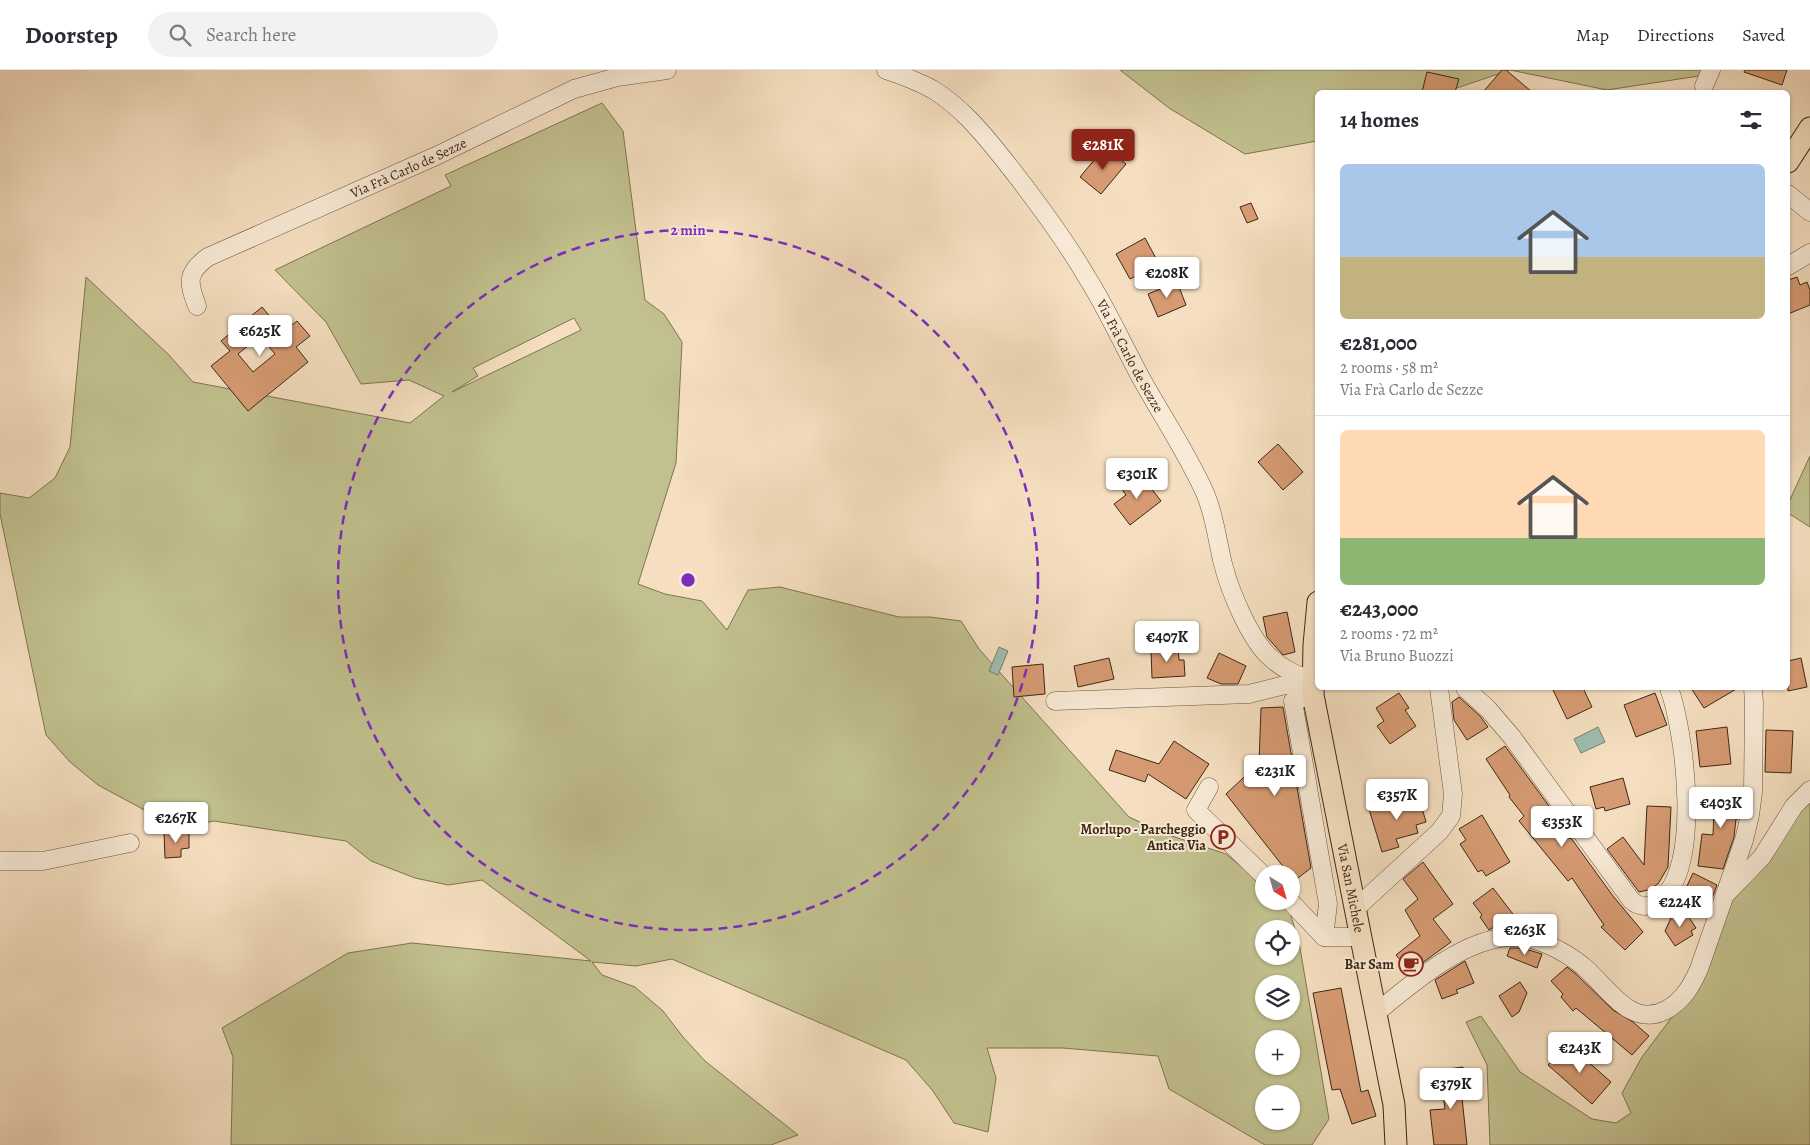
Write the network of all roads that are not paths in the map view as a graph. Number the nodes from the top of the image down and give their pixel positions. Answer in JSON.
{"nodes":[{"id":1,"x":667,"y":70,"type":"edge"},
{"id":2,"x":886,"y":70,"type":"edge"},
{"id":3,"x":617,"y":73,"type":"edge"},
{"id":4,"x":1810,"y":128,"type":"edge"},
{"id":5,"x":1790,"y":159,"type":"edge"},
{"id":6,"x":1810,"y":253,"type":"edge"},
{"id":7,"x":1790,"y":265,"type":"edge"},
{"id":8,"x":196,"y":306,"type":"dead end"},
{"id":9,"x":1315,"y":654,"type":"edge"},
{"id":10,"x":1313,"y":688,"type":"junction"},
{"id":11,"x":1439,"y":690,"type":"edge"},
{"id":12,"x":1467,"y":690,"type":"edge"},
{"id":13,"x":1670,"y":690,"type":"edge"},
{"id":14,"x":1753,"y":690,"type":"edge"},
{"id":15,"x":1055,"y":701,"type":"dead end"},
{"id":16,"x":1209,"y":787,"type":"dead end"},
{"id":17,"x":1810,"y":790,"type":"edge"},
{"id":18,"x":130,"y":842,"type":"dead end"},
{"id":19,"x":0,"y":861,"type":"edge"},
{"id":20,"x":1255,"y":867,"type":"edge"},
{"id":21,"x":1725,"y":895,"type":"junction"},
{"id":22,"x":1355,"y":909,"type":"junction"},
{"id":23,"x":1298,"y":910,"type":"edge"},
{"id":24,"x":1324,"y":937,"type":"junction"},
{"id":25,"x":1361,"y":937,"type":"junction"},
{"id":26,"x":1376,"y":1013,"type":"junction"},
{"id":27,"x":1396,"y":1145,"type":"edge"}],
"edges":[{"from":1,"to":3,"type":"street","name":"Via Frà Carlo de Sezze"},
{"from":2,"to":10,"type":"street","name":"Via Frà Carlo de Sezze"},
{"from":3,"to":8,"type":"street","name":"Via Frà Carlo de Sezze"},
{"from":4,"to":5,"type":"main road"},
{"from":6,"to":7,"type":"street"},
{"from":9,"to":10,"type":"main road","name":"Via San Michele"},
{"from":10,"to":15,"type":"street"},
{"from":10,"to":22,"type":"main road","name":"Via San Michele"},
{"from":10,"to":24,"type":"street"},
{"from":11,"to":22,"type":"street"},
{"from":12,"to":13,"type":"street"},
{"from":14,"to":21,"type":"street"},
{"from":16,"to":20,"type":"street"},
{"from":17,"to":21,"type":"street"},
{"from":18,"to":19,"type":"street"},
{"from":21,"to":26,"type":"street"},
{"from":22,"to":25,"type":"main road","name":"Via San Michele"},
{"from":23,"to":24,"type":"street"},
{"from":24,"to":25,"type":"street"},
{"from":25,"to":26,"type":"main road","name":"Via San Michele"},
{"from":26,"to":27,"type":"main road","name":"Via San Michele"}]}
